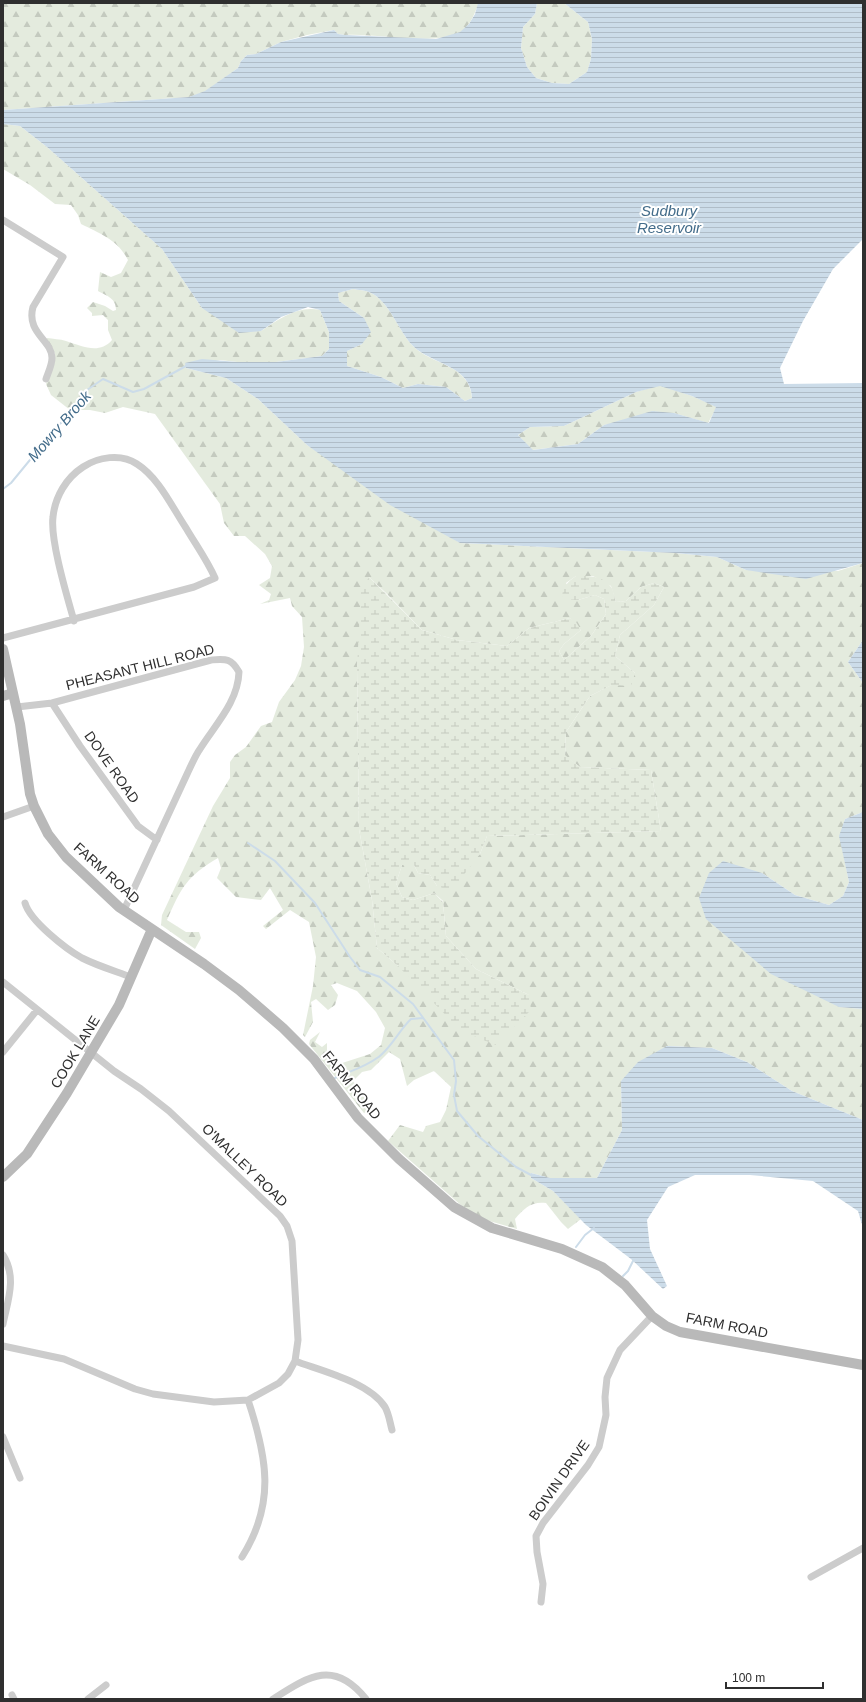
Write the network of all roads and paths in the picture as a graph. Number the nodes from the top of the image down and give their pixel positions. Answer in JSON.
{"nodes":[{"id":1,"x":3,"y":220,"type":"edge"},
{"id":2,"x":46,"y":379,"type":"dead end"},
{"id":3,"x":74,"y":620,"type":"junction"},
{"id":4,"x":3,"y":638,"type":"edge"},
{"id":5,"x":3,"y":650,"type":"edge"},
{"id":6,"x":8,"y":694,"type":"edge"},
{"id":7,"x":52,"y":703,"type":"junction"},
{"id":8,"x":16,"y":708,"type":"junction"},
{"id":9,"x":34,"y":806,"type":"junction"},
{"id":10,"x":3,"y":817,"type":"edge"},
{"id":11,"x":157,"y":840,"type":"junction"},
{"id":12,"x":25,"y":903,"type":"dead end"},
{"id":13,"x":124,"y":910,"type":"junction"},
{"id":14,"x":152,"y":929,"type":"junction"},
{"id":15,"x":131,"y":977,"type":"junction"},
{"id":16,"x":3,"y":982,"type":"edge"},
{"id":17,"x":37,"y":1010,"type":"junction"},
{"id":18,"x":3,"y":1052,"type":"edge"},
{"id":19,"x":90,"y":1053,"type":"junction"},
{"id":20,"x":3,"y":1177,"type":"edge"},
{"id":21,"x":3,"y":1255,"type":"edge"},
{"id":22,"x":652,"y":1316,"type":"junction"},
{"id":23,"x":3,"y":1324,"type":"edge"},
{"id":24,"x":3,"y":1346,"type":"edge"},
{"id":25,"x":295,"y":1361,"type":"junction"},
{"id":26,"x":863,"y":1365,"type":"edge"},
{"id":27,"x":248,"y":1400,"type":"junction"},
{"id":28,"x":392,"y":1430,"type":"dead end"},
{"id":29,"x":3,"y":1437,"type":"edge"},
{"id":30,"x":20,"y":1478,"type":"dead end"},
{"id":31,"x":863,"y":1548,"type":"edge"},
{"id":32,"x":242,"y":1557,"type":"dead end"},
{"id":33,"x":811,"y":1577,"type":"dead end"},
{"id":34,"x":541,"y":1602,"type":"dead end"},
{"id":35,"x":106,"y":1686,"type":"dead end"},
{"id":36,"x":88,"y":1699,"type":"edge"},
{"id":37,"x":273,"y":1699,"type":"edge"},
{"id":38,"x":366,"y":1699,"type":"edge"}],
"edges":[{"from":1,"to":2,"type":"street"},
{"from":3,"to":3,"type":"street"},
{"from":3,"to":4,"type":"street"},
{"from":5,"to":6,"type":"street","name":"FARM ROAD"},
{"from":6,"to":8,"type":"street","name":"FARM ROAD"},
{"from":7,"to":8,"type":"street","name":"PHEASANT HILL ROAD"},
{"from":7,"to":11,"type":"street","name":"DOVE ROAD"},
{"from":7,"to":11,"type":"street","name":"PHEASANT HILL ROAD"},
{"from":8,"to":9,"type":"street","name":"FARM ROAD"},
{"from":9,"to":10,"type":"street"},
{"from":9,"to":13,"type":"street","name":"FARM ROAD"},
{"from":11,"to":13,"type":"street","name":"PHEASANT HILL ROAD"},
{"from":12,"to":15,"type":"street"},
{"from":13,"to":14,"type":"street","name":"FARM ROAD"},
{"from":14,"to":15,"type":"street","name":"COOK LANE"},
{"from":14,"to":22,"type":"street","name":"FARM ROAD"},
{"from":15,"to":19,"type":"street","name":"COOK LANE"},
{"from":16,"to":17,"type":"street","name":"O'MALLEY ROAD"},
{"from":17,"to":18,"type":"street"},
{"from":17,"to":19,"type":"street","name":"O'MALLEY ROAD"},
{"from":19,"to":20,"type":"street","name":"COOK LANE"},
{"from":19,"to":25,"type":"street","name":"O'MALLEY ROAD"},
{"from":21,"to":23,"type":"street"},
{"from":22,"to":26,"type":"street","name":"FARM ROAD"},
{"from":22,"to":34,"type":"street","name":"BOIVIN DRIVE"},
{"from":24,"to":27,"type":"street","name":"O'MALLEY ROAD"},
{"from":25,"to":27,"type":"street","name":"O'MALLEY ROAD"},
{"from":25,"to":28,"type":"street"},
{"from":27,"to":32,"type":"street"},
{"from":29,"to":30,"type":"street"},
{"from":31,"to":33,"type":"street"},
{"from":35,"to":36,"type":"street"},
{"from":37,"to":38,"type":"street"}]}
